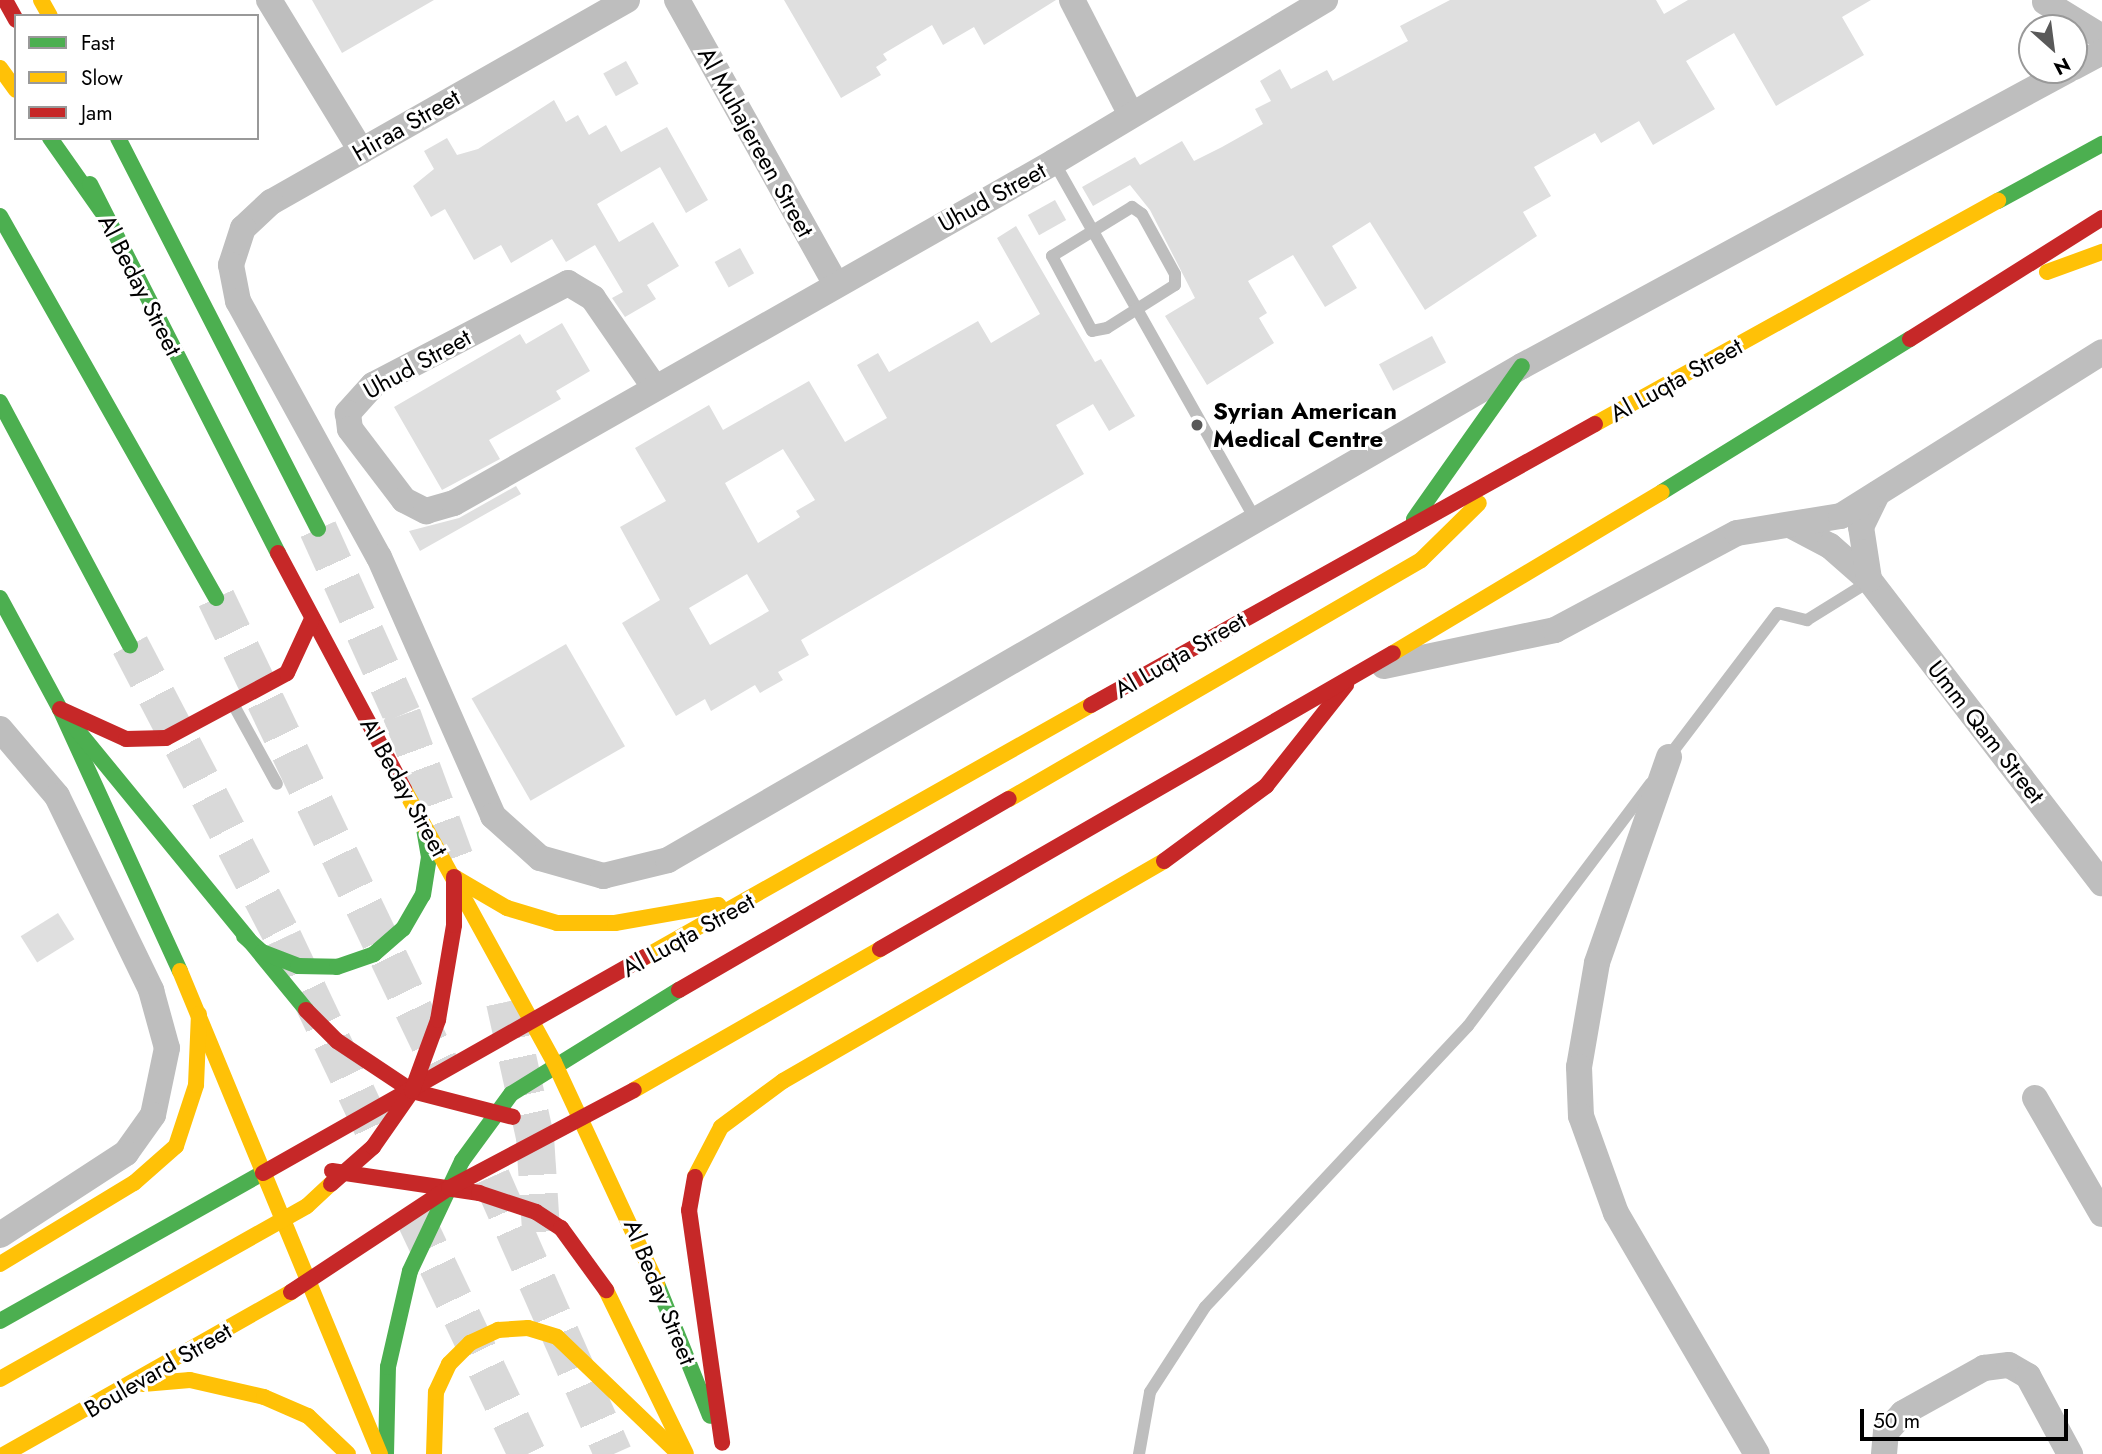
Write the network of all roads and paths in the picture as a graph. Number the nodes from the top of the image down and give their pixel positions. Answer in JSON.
{"nodes":[{"id":1,"x":5,"y":0,"type":"edge"},
{"id":2,"x":270,"y":0,"type":"edge"},
{"id":3,"x":627,"y":0,"type":"edge"},
{"id":4,"x":677,"y":0,"type":"edge"},
{"id":5,"x":1072,"y":0,"type":"edge"},
{"id":6,"x":1325,"y":0,"type":"edge"},
{"id":7,"x":2046,"y":10,"type":"edge"},
{"id":8,"x":14,"y":16,"type":"edge"},
{"id":9,"x":2102,"y":37,"type":"edge"},
{"id":10,"x":0,"y":68,"type":"edge"},
{"id":11,"x":2029,"y":84,"type":"edge"},
{"id":12,"x":14,"y":87,"type":"edge"},
{"id":13,"x":1130,"y":113,"type":"junction"},
{"id":14,"x":51,"y":140,"type":"edge"},
{"id":15,"x":70,"y":140,"type":"edge"},
{"id":16,"x":119,"y":140,"type":"edge"},
{"id":17,"x":2102,"y":144,"type":"edge"},
{"id":18,"x":361,"y":151,"type":"junction"},
{"id":19,"x":1054,"y":162,"type":"junction"},
{"id":20,"x":102,"y":212,"type":"junction"},
{"id":21,"x":0,"y":216,"type":"edge"},
{"id":22,"x":2102,"y":218,"type":"edge"},
{"id":23,"x":1091,"y":229,"type":"junction"},
{"id":24,"x":2102,"y":252,"type":"edge"},
{"id":25,"x":836,"y":284,"type":"junction"},
{"id":26,"x":1970,"y":300,"type":"junction"},
{"id":27,"x":1137,"y":310,"type":"junction"},
{"id":28,"x":2102,"y":352,"type":"edge"},
{"id":29,"x":1522,"y":366,"type":"junction"},
{"id":30,"x":655,"y":388,"type":"junction"},
{"id":31,"x":0,"y":402,"type":"edge"},
{"id":32,"x":1511,"y":472,"type":"junction"},
{"id":33,"x":1877,"y":494,"type":"junction"},
{"id":34,"x":1255,"y":518,"type":"junction"},
{"id":35,"x":1785,"y":523,"type":"junction"},
{"id":36,"x":1408,"y":527,"type":"junction"},
{"id":37,"x":318,"y":529,"type":"tunnel mouth"},
{"id":38,"x":1870,"y":581,"type":"junction"},
{"id":39,"x":0,"y":598,"type":"edge"},
{"id":40,"x":216,"y":598,"type":"tunnel mouth"},
{"id":41,"x":312,"y":619,"type":"junction"},
{"id":42,"x":130,"y":645,"type":"tunnel mouth"},
{"id":43,"x":1355,"y":671,"type":"junction"},
{"id":44,"x":233,"y":703,"type":"junction"},
{"id":45,"x":60,"y":709,"type":"junction"},
{"id":46,"x":0,"y":729,"type":"edge"},
{"id":47,"x":1669,"y":757,"type":"junction"},
{"id":48,"x":277,"y":784,"type":"dead end"},
{"id":49,"x":422,"y":817,"type":"junction"},
{"id":50,"x":454,"y":877,"type":"junction"},
{"id":51,"x":2102,"y":883,"type":"edge"},
{"id":52,"x":757,"y":896,"type":"junction"},
{"id":53,"x":233,"y":926,"type":"junction"},
{"id":54,"x":199,"y":1014,"type":"junction"},
{"id":55,"x":534,"y":1021,"type":"junction"},
{"id":56,"x":554,"y":1062,"type":"junction"},
{"id":57,"x":412,"y":1091,"type":"junction"},
{"id":58,"x":2035,"y":1098,"type":"dead end"},
{"id":59,"x":491,"y":1115,"type":"junction"},
{"id":60,"x":582,"y":1117,"type":"junction"},
{"id":61,"x":262,"y":1172,"type":"junction"},
{"id":62,"x":349,"y":1172,"type":"junction"},
{"id":63,"x":449,"y":1188,"type":"junction"},
{"id":64,"x":2102,"y":1214,"type":"edge"},
{"id":65,"x":282,"y":1221,"type":"junction"},
{"id":66,"x":0,"y":1235,"type":"edge"},
{"id":67,"x":0,"y":1264,"type":"edge"},
{"id":68,"x":307,"y":1279,"type":"junction"},
{"id":69,"x":0,"y":1321,"type":"edge"},
{"id":70,"x":0,"y":1379,"type":"edge"},
{"id":71,"x":137,"y":1385,"type":"junction"},
{"id":72,"x":724,"y":1449,"type":"edge"},
{"id":73,"x":5,"y":1454,"type":"edge"},
{"id":74,"x":348,"y":1454,"type":"edge"},
{"id":75,"x":380,"y":1454,"type":"edge"},
{"id":76,"x":387,"y":1454,"type":"edge"},
{"id":77,"x":434,"y":1454,"type":"edge"},
{"id":78,"x":679,"y":1454,"type":"edge"},
{"id":79,"x":686,"y":1454,"type":"edge"},
{"id":80,"x":1139,"y":1454,"type":"edge"},
{"id":81,"x":1757,"y":1454,"type":"edge"},
{"id":82,"x":1884,"y":1454,"type":"edge"},
{"id":83,"x":2070,"y":1454,"type":"edge"}],
"edges":[{"from":1,"to":8,"type":"main road"},
{"from":2,"to":18,"type":"street"},
{"from":3,"to":18,"type":"street","name":"Hiraa Street"},
{"from":4,"to":25,"type":"street","name":"Al Muhajereen Street"},
{"from":5,"to":13,"type":"street"},
{"from":6,"to":13,"type":"street","name":"Uhud Street"},
{"from":7,"to":9,"type":"street"},
{"from":10,"to":12,"type":"main road"},
{"from":11,"to":29,"type":"street"},
{"from":13,"to":19,"type":"street","name":"Uhud Street"},
{"from":14,"to":20,"type":"main road"},
{"from":15,"to":20,"type":"main road","name":"Al Beday Street"},
{"from":16,"to":37,"type":"main road"},
{"from":17,"to":32,"type":"main road","name":"Al Luqta Street"},
{"from":18,"to":34,"type":"street","name":"Hiraa Street"},
{"from":19,"to":23,"type":"lane"},
{"from":19,"to":25,"type":"street","name":"Uhud Street"},
{"from":20,"to":41,"type":"main road","name":"Al Beday Street"},
{"from":21,"to":40,"type":"main road"},
{"from":22,"to":26,"type":"main road"},
{"from":23,"to":27,"type":"lane"},
{"from":23,"to":27,"type":"lane"},
{"from":23,"to":27,"type":"lane"},
{"from":24,"to":26,"type":"main road"},
{"from":25,"to":30,"type":"street","name":"Uhud Street"},
{"from":26,"to":43,"type":"main road"},
{"from":27,"to":34,"type":"lane"},
{"from":28,"to":33,"type":"street"},
{"from":29,"to":34,"type":"street"},
{"from":29,"to":36,"type":"main road"},
{"from":30,"to":30,"type":"street","name":"Uhud Street"},
{"from":31,"to":42,"type":"main road"},
{"from":32,"to":36,"type":"main road","name":"Al Luqta Street"},
{"from":32,"to":56,"type":"main road"},
{"from":33,"to":35,"type":"street"},
{"from":33,"to":38,"type":"street","name":"Umm Qam Street"},
{"from":35,"to":38,"type":"street","name":"Umm Qam Street"},
{"from":35,"to":43,"type":"street"},
{"from":36,"to":52,"type":"main road","name":"Al Luqta Street"},
{"from":38,"to":47,"type":"lane"},
{"from":38,"to":51,"type":"street","name":"Umm Qam Street"},
{"from":39,"to":45,"type":"main road"},
{"from":41,"to":44,"type":"main road"},
{"from":41,"to":49,"type":"main road","name":"Al Beday Street"},
{"from":43,"to":60,"type":"main road"},
{"from":43,"to":72,"type":"main road"},
{"from":44,"to":45,"type":"main road"},
{"from":44,"to":48,"type":"lane"},
{"from":45,"to":53,"type":"main road"},
{"from":45,"to":54,"type":"main road"},
{"from":46,"to":66,"type":"street"},
{"from":47,"to":80,"type":"lane"},
{"from":47,"to":81,"type":"street"},
{"from":49,"to":50,"type":"main road","name":"Al Beday Street"},
{"from":49,"to":53,"type":"main road"},
{"from":50,"to":52,"type":"main road"},
{"from":50,"to":55,"type":"main road","name":"Al Beday Street"},
{"from":50,"to":57,"type":"main road"},
{"from":52,"to":55,"type":"main road","name":"Al Luqta Street"},
{"from":53,"to":57,"type":"main road"},
{"from":54,"to":61,"type":"main road"},
{"from":54,"to":67,"type":"main road"},
{"from":55,"to":56,"type":"main road","name":"Al Beday Street"},
{"from":55,"to":57,"type":"main road","name":"Al Luqta Street"},
{"from":56,"to":59,"type":"main road"},
{"from":56,"to":60,"type":"main road","name":"Al Beday Street"},
{"from":57,"to":59,"type":"main road"},
{"from":57,"to":61,"type":"main road","name":"Al Luqta Street"},
{"from":57,"to":62,"type":"main road"},
{"from":58,"to":64,"type":"street"},
{"from":59,"to":60,"type":"main road"},
{"from":59,"to":63,"type":"main road"},
{"from":60,"to":63,"type":"main road"},
{"from":60,"to":72,"type":"main road","name":"Al Beday Street"},
{"from":61,"to":62,"type":"main road"},
{"from":61,"to":65,"type":"main road"},
{"from":61,"to":69,"type":"main road"},
{"from":62,"to":63,"type":"main road"},
{"from":62,"to":65,"type":"main road"},
{"from":63,"to":68,"type":"main road"},
{"from":63,"to":76,"type":"main road"},
{"from":63,"to":79,"type":"main road"},
{"from":65,"to":68,"type":"main road"},
{"from":65,"to":70,"type":"main road"},
{"from":68,"to":71,"type":"main road","name":"Boulevard Street"},
{"from":68,"to":75,"type":"main road"},
{"from":71,"to":73,"type":"main road","name":"Boulevard Street"},
{"from":71,"to":74,"type":"main road"},
{"from":77,"to":78,"type":"main road"},
{"from":82,"to":83,"type":"street"}]}
